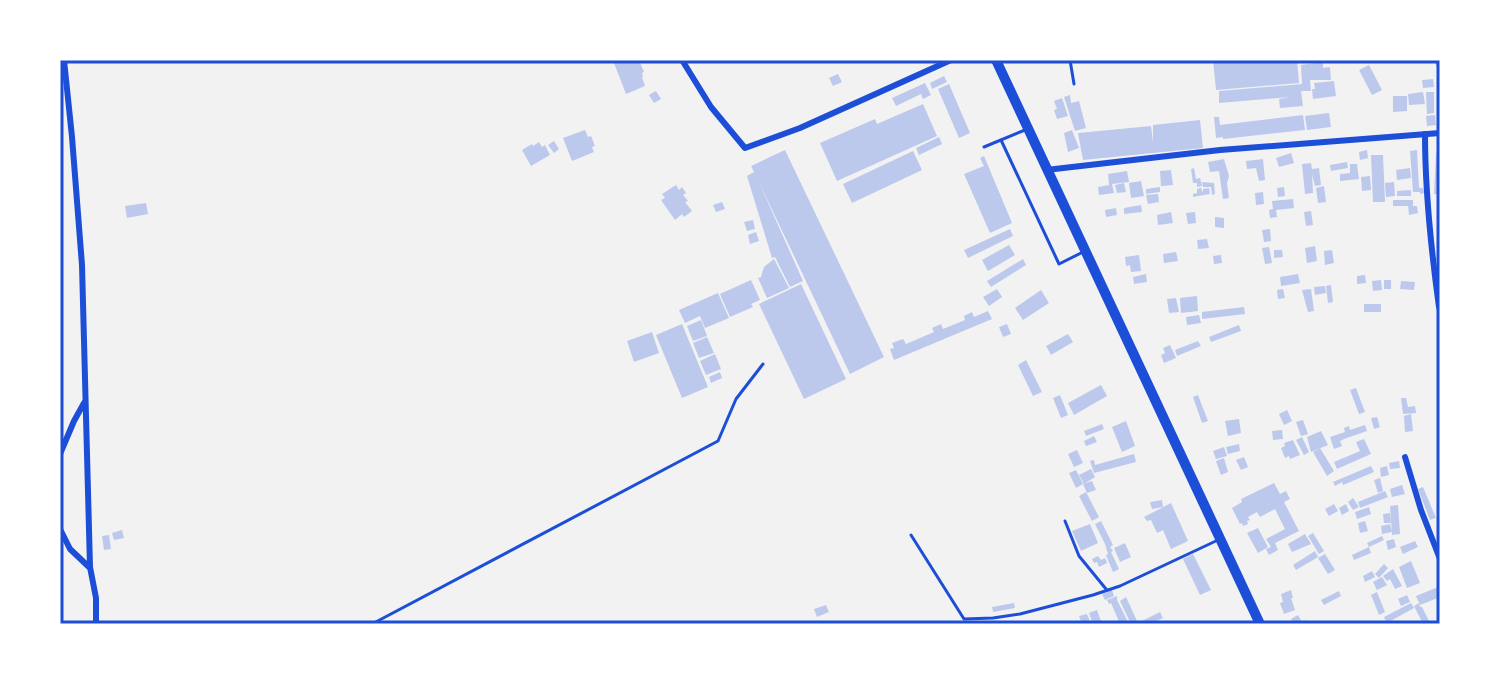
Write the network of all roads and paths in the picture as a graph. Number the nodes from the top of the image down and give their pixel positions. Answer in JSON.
{"nodes":[{"id":1,"x":64,"y":60,"type":"edge"},
{"id":2,"x":682,"y":60,"type":"edge"},
{"id":3,"x":951,"y":60,"type":"edge"},
{"id":4,"x":996,"y":60,"type":"edge"},
{"id":5,"x":1070,"y":60,"type":"edge"},
{"id":6,"x":1439,"y":60,"type":"edge"},
{"id":7,"x":1440,"y":67,"type":"edge"},
{"id":8,"x":1074,"y":84,"type":"dead end"},
{"id":9,"x":1027,"y":129,"type":"junction"},
{"id":10,"x":1440,"y":133,"type":"edge"},
{"id":11,"x":1425,"y":134,"type":"junction"},
{"id":12,"x":1001,"y":140,"type":"junction"},
{"id":13,"x":984,"y":147,"type":"dead end"},
{"id":14,"x":1046,"y":170,"type":"junction"},
{"id":15,"x":1085,"y":251,"type":"junction"},
{"id":16,"x":1439,"y":307,"type":"edge"},
{"id":17,"x":763,"y":364,"type":"dead end"},
{"id":18,"x":86,"y":400,"type":"junction"},
{"id":19,"x":60,"y":454,"type":"edge"},
{"id":20,"x":1405,"y":457,"type":"dead end"},
{"id":21,"x":1065,"y":521,"type":"dead end"},
{"id":22,"x":60,"y":529,"type":"edge"},
{"id":23,"x":911,"y":535,"type":"dead end"},
{"id":24,"x":1221,"y":539,"type":"junction"},
{"id":25,"x":1440,"y":559,"type":"edge"},
{"id":26,"x":90,"y":567,"type":"junction"},
{"id":27,"x":1107,"y":591,"type":"junction"},
{"id":28,"x":96,"y":624,"type":"edge"},
{"id":29,"x":372,"y":624,"type":"edge"},
{"id":30,"x":1260,"y":624,"type":"edge"}],
"edges":[{"from":1,"to":18,"type":"street"},
{"from":2,"to":3,"type":"street"},
{"from":4,"to":9,"type":"main road"},
{"from":5,"to":8,"type":"lane"},
{"from":6,"to":7,"type":"street"},
{"from":9,"to":12,"type":"lane"},
{"from":9,"to":14,"type":"main road"},
{"from":10,"to":11,"type":"street"},
{"from":11,"to":14,"type":"street"},
{"from":11,"to":16,"type":"street"},
{"from":12,"to":13,"type":"lane"},
{"from":12,"to":15,"type":"lane"},
{"from":14,"to":15,"type":"main road"},
{"from":15,"to":24,"type":"main road"},
{"from":17,"to":29,"type":"lane"},
{"from":18,"to":19,"type":"street"},
{"from":18,"to":26,"type":"street"},
{"from":20,"to":25,"type":"street"},
{"from":21,"to":27,"type":"lane"},
{"from":22,"to":26,"type":"street"},
{"from":23,"to":27,"type":"lane"},
{"from":24,"to":27,"type":"lane"},
{"from":24,"to":30,"type":"main road"},
{"from":26,"to":28,"type":"street"}]}
